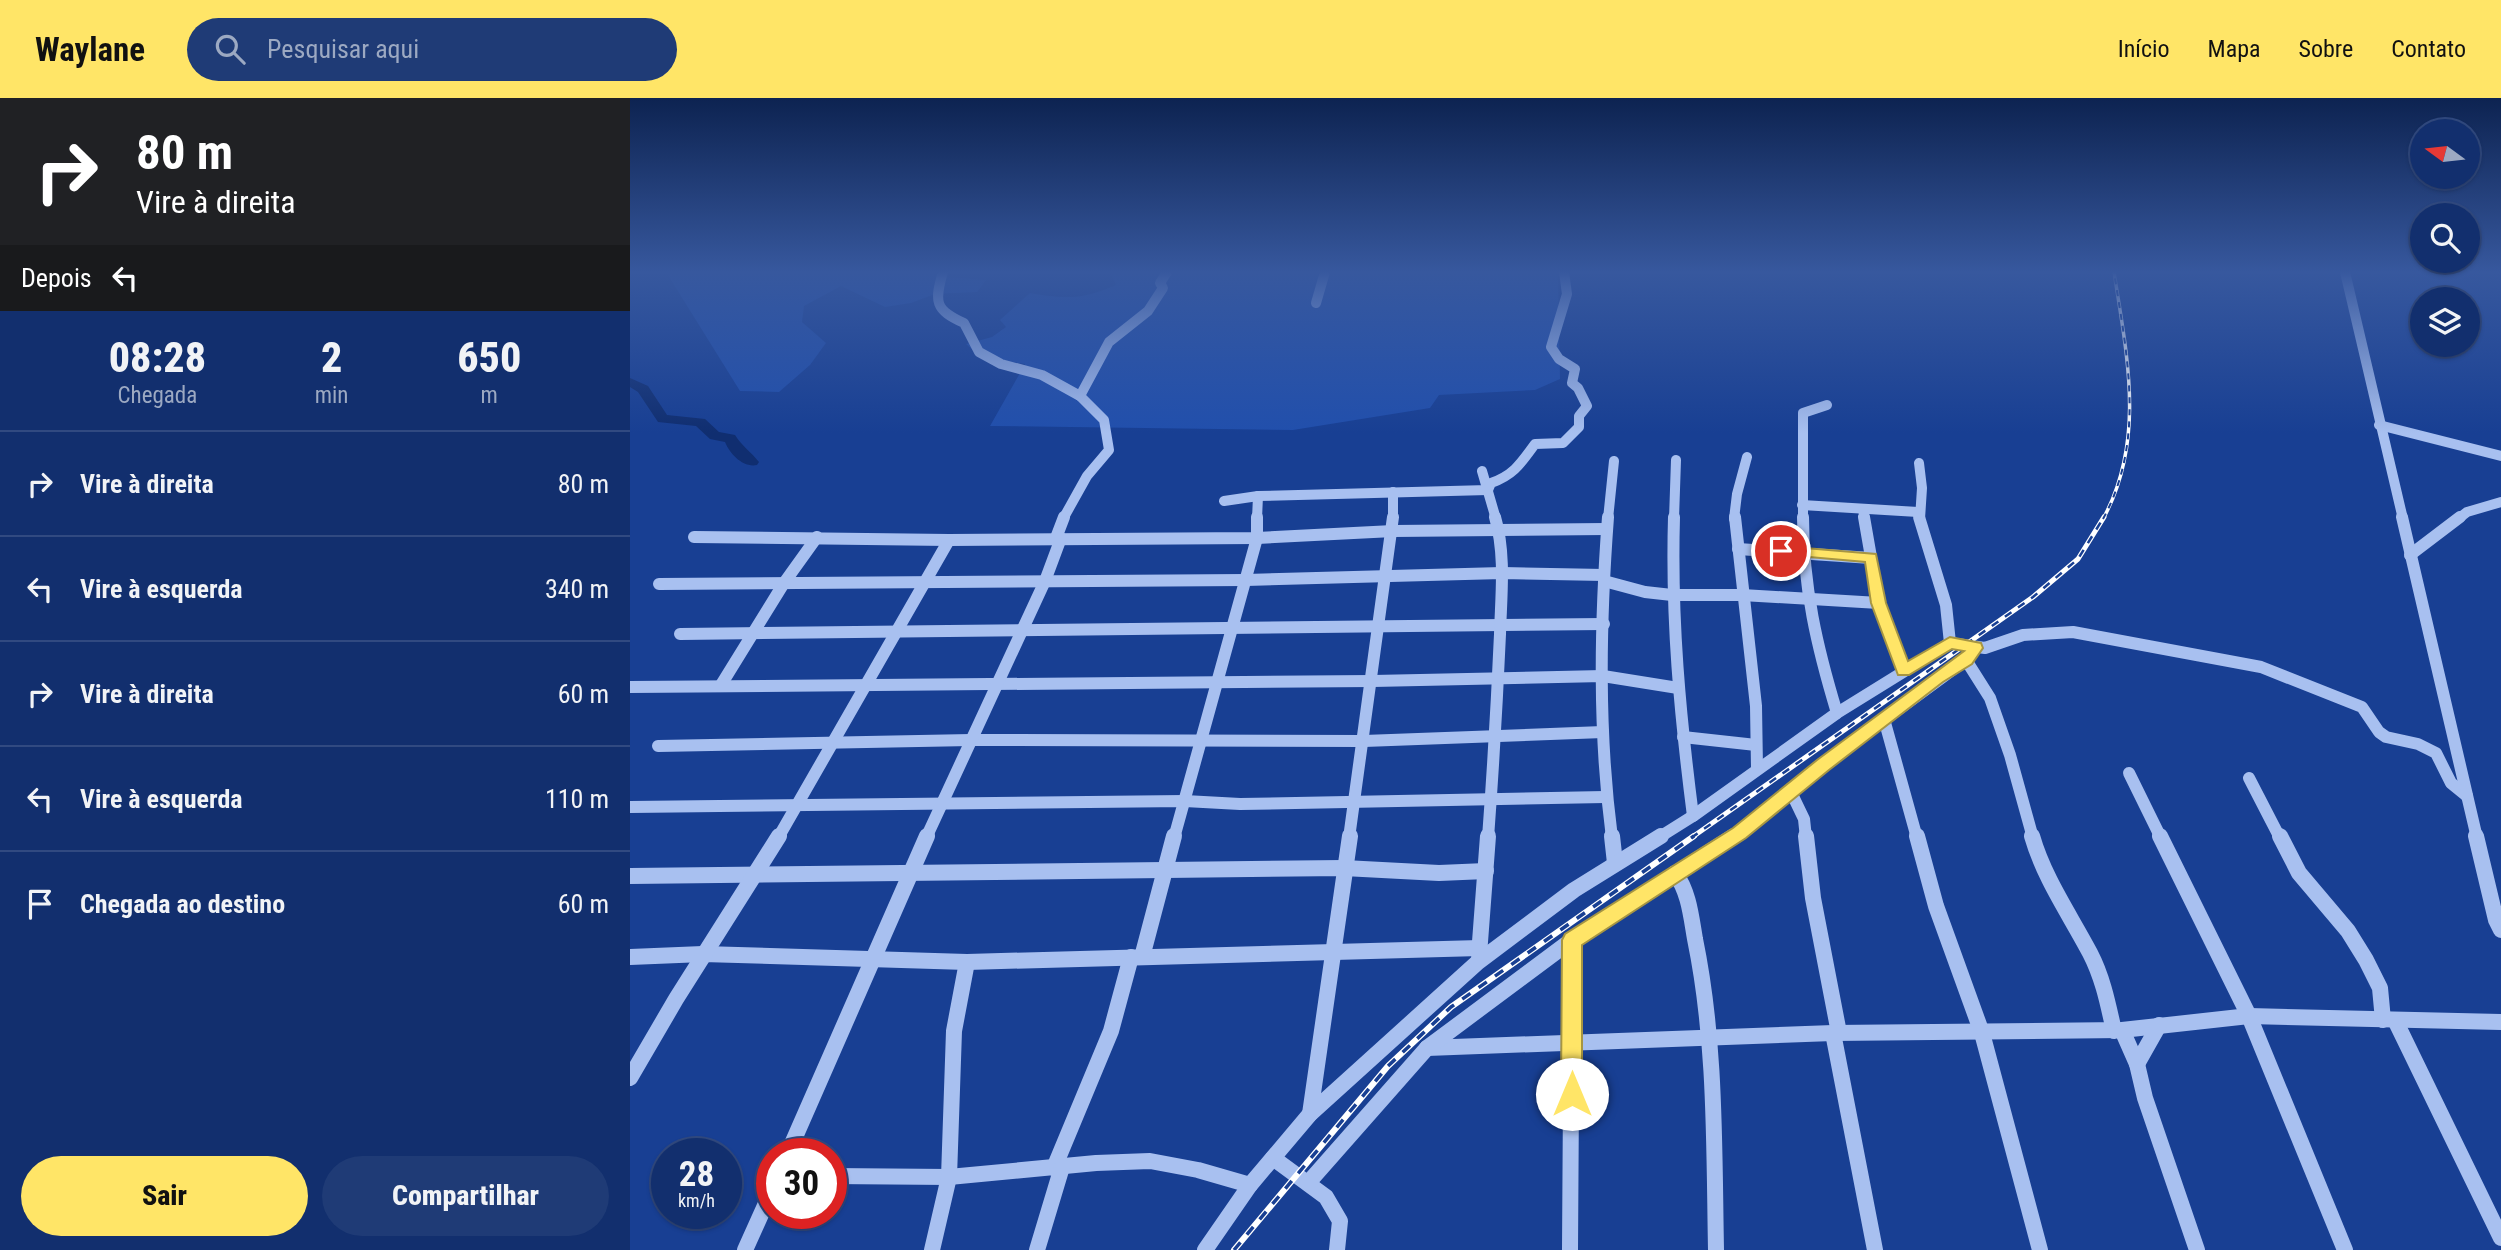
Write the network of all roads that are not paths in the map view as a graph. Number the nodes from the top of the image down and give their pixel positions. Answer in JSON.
{"nodes":[{"id":1,"x":965,"y":326,"type":"edge"},
{"id":2,"x":1131,"y":326,"type":"edge"},
{"id":3,"x":1557,"y":326,"type":"edge"},
{"id":4,"x":2357,"y":326,"type":"edge"},
{"id":5,"x":1080,"y":396,"type":"junction"},
{"id":6,"x":1827,"y":405,"type":"dead end"},
{"id":7,"x":2379,"y":425,"type":"junction"},
{"id":8,"x":1747,"y":457,"type":"dead end"},
{"id":9,"x":2501,"y":458,"type":"edge"},
{"id":10,"x":1676,"y":460,"type":"dead end"},
{"id":11,"x":1614,"y":461,"type":"dead end"},
{"id":12,"x":1919,"y":463,"type":"dead end"},
{"id":13,"x":1482,"y":471,"type":"dead end"},
{"id":14,"x":1488,"y":490,"type":"junction"},
{"id":15,"x":1393,"y":492,"type":"junction"},
{"id":16,"x":1258,"y":496,"type":"junction"},
{"id":17,"x":1224,"y":501,"type":"dead end"},
{"id":18,"x":2501,"y":502,"type":"edge"},
{"id":19,"x":1802,"y":505,"type":"junction"},
{"id":20,"x":1863,"y":510,"type":"junction"},
{"id":21,"x":1918,"y":512,"type":"junction"},
{"id":22,"x":1606,"y":529,"type":"junction"},
{"id":23,"x":1499,"y":530,"type":"junction"},
{"id":24,"x":1393,"y":531,"type":"junction"},
{"id":25,"x":694,"y":537,"type":"dead end"},
{"id":26,"x":817,"y":537,"type":"junction"},
{"id":27,"x":1058,"y":538,"type":"junction"},
{"id":28,"x":1257,"y":538,"type":"junction"},
{"id":29,"x":949,"y":540,"type":"junction"},
{"id":30,"x":1738,"y":549,"type":"junction"},
{"id":31,"x":1803,"y":552,"type":"junction"},
{"id":32,"x":2410,"y":555,"type":"junction"},
{"id":33,"x":1871,"y":558,"type":"junction"},
{"id":34,"x":1502,"y":573,"type":"junction"},
{"id":35,"x":1386,"y":576,"type":"junction"},
{"id":36,"x":1604,"y":578,"type":"junction"},
{"id":37,"x":1246,"y":580,"type":"junction"},
{"id":38,"x":1045,"y":581,"type":"junction"},
{"id":39,"x":784,"y":583,"type":"junction"},
{"id":40,"x":659,"y":584,"type":"dead end"},
{"id":41,"x":924,"y":584,"type":"junction"},
{"id":42,"x":1672,"y":595,"type":"junction"},
{"id":43,"x":1742,"y":595,"type":"junction"},
{"id":44,"x":1809,"y":598,"type":"junction"},
{"id":45,"x":1879,"y":603,"type":"junction"},
{"id":46,"x":1604,"y":624,"type":"junction"},
{"id":47,"x":1502,"y":626,"type":"junction"},
{"id":48,"x":1231,"y":628,"type":"junction"},
{"id":49,"x":1380,"y":628,"type":"junction"},
{"id":50,"x":1023,"y":629,"type":"junction"},
{"id":51,"x":896,"y":631,"type":"junction"},
{"id":52,"x":755,"y":633,"type":"junction"},
{"id":53,"x":680,"y":634,"type":"dead end"},
{"id":54,"x":1950,"y":643,"type":"junction"},
{"id":55,"x":1971,"y":654,"type":"junction"},
{"id":56,"x":1903,"y":671,"type":"junction"},
{"id":57,"x":1603,"y":676,"type":"junction"},
{"id":58,"x":1499,"y":678,"type":"junction"},
{"id":59,"x":1373,"y":681,"type":"junction"},
{"id":60,"x":1215,"y":682,"type":"junction"},
{"id":61,"x":870,"y":683,"type":"junction"},
{"id":62,"x":999,"y":683,"type":"junction"},
{"id":63,"x":721,"y":685,"type":"junction"},
{"id":64,"x":630,"y":687,"type":"edge"},
{"id":65,"x":1678,"y":688,"type":"junction"},
{"id":66,"x":1837,"y":713,"type":"junction"},
{"id":67,"x":1884,"y":719,"type":"junction"},
{"id":68,"x":1603,"y":732,"type":"junction"},
{"id":69,"x":1496,"y":737,"type":"junction"},
{"id":70,"x":1683,"y":737,"type":"junction"},
{"id":71,"x":971,"y":740,"type":"junction"},
{"id":72,"x":1201,"y":741,"type":"junction"},
{"id":73,"x":1364,"y":741,"type":"junction"},
{"id":74,"x":836,"y":743,"type":"junction"},
{"id":75,"x":1756,"y":745,"type":"junction"},
{"id":76,"x":658,"y":746,"type":"dead end"},
{"id":77,"x":1757,"y":768,"type":"junction"},
{"id":78,"x":2129,"y":773,"type":"dead end"},
{"id":79,"x":2249,"y":778,"type":"dead end"},
{"id":80,"x":1791,"y":792,"type":"junction"},
{"id":81,"x":2467,"y":796,"type":"junction"},
{"id":82,"x":1605,"y":797,"type":"junction"},
{"id":83,"x":1492,"y":799,"type":"junction"},
{"id":84,"x":1185,"y":801,"type":"junction"},
{"id":85,"x":1354,"y":801,"type":"junction"},
{"id":86,"x":942,"y":802,"type":"junction"},
{"id":87,"x":798,"y":804,"type":"junction"},
{"id":88,"x":630,"y":807,"type":"edge"},
{"id":89,"x":1693,"y":816,"type":"junction"},
{"id":90,"x":1615,"y":863,"type":"junction"},
{"id":91,"x":1344,"y":868,"type":"junction"},
{"id":92,"x":1166,"y":870,"type":"junction"},
{"id":93,"x":912,"y":871,"type":"junction"},
{"id":94,"x":1486,"y":871,"type":"junction"},
{"id":95,"x":757,"y":873,"type":"junction"},
{"id":96,"x":1675,"y":873,"type":"junction"},
{"id":97,"x":630,"y":876,"type":"edge"},
{"id":98,"x":2501,"y":930,"type":"edge"},
{"id":99,"x":1572,"y":940,"type":"junction"},
{"id":100,"x":1332,"y":951,"type":"junction"},
{"id":101,"x":703,"y":954,"type":"junction"},
{"id":102,"x":1479,"y":955,"type":"junction"},
{"id":103,"x":630,"y":957,"type":"edge"},
{"id":104,"x":1137,"y":957,"type":"junction"},
{"id":105,"x":875,"y":958,"type":"junction"},
{"id":106,"x":967,"y":962,"type":"junction"},
{"id":107,"x":2249,"y":1016,"type":"junction"},
{"id":108,"x":2389,"y":1020,"type":"junction"},
{"id":109,"x":2501,"y":1022,"type":"edge"},
{"id":110,"x":2159,"y":1026,"type":"junction"},
{"id":111,"x":2118,"y":1030,"type":"junction"},
{"id":112,"x":1836,"y":1033,"type":"junction"},
{"id":113,"x":1982,"y":1033,"type":"junction"},
{"id":114,"x":1711,"y":1040,"type":"junction"},
{"id":115,"x":1572,"y":1043,"type":"junction"},
{"id":116,"x":1427,"y":1048,"type":"junction"},
{"id":117,"x":2137,"y":1064,"type":"junction"},
{"id":118,"x":630,"y":1078,"type":"edge"},
{"id":119,"x":1310,"y":1114,"type":"junction"},
{"id":120,"x":795,"y":1138,"type":"edge"},
{"id":121,"x":1273,"y":1158,"type":"junction"},
{"id":122,"x":1058,"y":1168,"type":"junction"},
{"id":123,"x":847,"y":1176,"type":"edge"},
{"id":124,"x":950,"y":1177,"type":"junction"},
{"id":125,"x":1308,"y":1183,"type":"junction"},
{"id":126,"x":1250,"y":1185,"type":"junction"},
{"id":127,"x":756,"y":1224,"type":"edge"},
{"id":128,"x":2501,"y":1238,"type":"edge"},
{"id":129,"x":744,"y":1250,"type":"edge"},
{"id":130,"x":932,"y":1250,"type":"edge"},
{"id":131,"x":1037,"y":1250,"type":"edge"},
{"id":132,"x":1205,"y":1250,"type":"edge"},
{"id":133,"x":1337,"y":1250,"type":"edge"},
{"id":134,"x":1570,"y":1250,"type":"edge"},
{"id":135,"x":1716,"y":1250,"type":"edge"},
{"id":136,"x":1875,"y":1250,"type":"edge"},
{"id":137,"x":2040,"y":1250,"type":"edge"},
{"id":138,"x":2197,"y":1250,"type":"edge"},
{"id":139,"x":2345,"y":1250,"type":"edge"}],
"edges":[{"from":1,"to":5,"type":"street"},
{"from":2,"to":5,"type":"street"},
{"from":3,"to":14,"type":"street"},
{"from":4,"to":7,"type":"street"},
{"from":5,"to":27,"type":"street"},
{"from":6,"to":19,"type":"street"},
{"from":7,"to":9,"type":"street"},
{"from":7,"to":32,"type":"street"},
{"from":8,"to":30,"type":"street"},
{"from":10,"to":42,"type":"street"},
{"from":11,"to":22,"type":"street"},
{"from":12,"to":21,"type":"street"},
{"from":13,"to":14,"type":"street"},
{"from":14,"to":15,"type":"street"},
{"from":14,"to":23,"type":"street"},
{"from":15,"to":16,"type":"street"},
{"from":15,"to":24,"type":"street"},
{"from":16,"to":17,"type":"street"},
{"from":16,"to":28,"type":"street"},
{"from":18,"to":32,"type":"street"},
{"from":19,"to":20,"type":"street"},
{"from":19,"to":31,"type":"street"},
{"from":20,"to":21,"type":"street"},
{"from":20,"to":33,"type":"street"},
{"from":21,"to":54,"type":"street"},
{"from":22,"to":23,"type":"street"},
{"from":22,"to":36,"type":"street"},
{"from":23,"to":24,"type":"street"},
{"from":23,"to":34,"type":"street"},
{"from":24,"to":28,"type":"street"},
{"from":24,"to":35,"type":"street"},
{"from":25,"to":26,"type":"street"},
{"from":26,"to":29,"type":"street"},
{"from":26,"to":39,"type":"street"},
{"from":27,"to":28,"type":"street"},
{"from":27,"to":29,"type":"street"},
{"from":27,"to":38,"type":"street"},
{"from":28,"to":37,"type":"street"},
{"from":29,"to":41,"type":"street"},
{"from":30,"to":31,"type":"street"},
{"from":30,"to":43,"type":"street"},
{"from":31,"to":33,"type":"street"},
{"from":31,"to":44,"type":"street"},
{"from":32,"to":81,"type":"street"},
{"from":33,"to":45,"type":"street"},
{"from":34,"to":35,"type":"street"},
{"from":34,"to":36,"type":"street"},
{"from":34,"to":47,"type":"street"},
{"from":35,"to":37,"type":"street"},
{"from":35,"to":49,"type":"street"},
{"from":36,"to":42,"type":"street"},
{"from":36,"to":46,"type":"street"},
{"from":37,"to":38,"type":"street"},
{"from":37,"to":48,"type":"street"},
{"from":38,"to":41,"type":"street"},
{"from":38,"to":50,"type":"street"},
{"from":39,"to":40,"type":"street"},
{"from":39,"to":41,"type":"street"},
{"from":39,"to":52,"type":"street"},
{"from":41,"to":51,"type":"street"},
{"from":42,"to":43,"type":"street"},
{"from":42,"to":65,"type":"street"},
{"from":43,"to":44,"type":"street"},
{"from":43,"to":75,"type":"street"},
{"from":44,"to":45,"type":"street"},
{"from":44,"to":66,"type":"street"},
{"from":45,"to":56,"type":"street"},
{"from":46,"to":47,"type":"street"},
{"from":46,"to":57,"type":"street"},
{"from":47,"to":49,"type":"street"},
{"from":47,"to":58,"type":"street"},
{"from":48,"to":49,"type":"street"},
{"from":48,"to":50,"type":"street"},
{"from":48,"to":60,"type":"street"},
{"from":49,"to":59,"type":"street"},
{"from":50,"to":51,"type":"street"},
{"from":50,"to":62,"type":"street"},
{"from":51,"to":52,"type":"street"},
{"from":51,"to":61,"type":"street"},
{"from":52,"to":53,"type":"street"},
{"from":52,"to":63,"type":"street"},
{"from":54,"to":55,"type":"street"},
{"from":54,"to":56,"type":"street"},
{"from":55,"to":67,"type":"street"},
{"from":55,"to":81,"type":"street"},
{"from":55,"to":111,"type":"street"},
{"from":56,"to":66,"type":"street"},
{"from":57,"to":58,"type":"street"},
{"from":57,"to":65,"type":"street"},
{"from":57,"to":68,"type":"street"},
{"from":58,"to":59,"type":"street"},
{"from":58,"to":69,"type":"street"},
{"from":59,"to":60,"type":"street"},
{"from":59,"to":73,"type":"street"},
{"from":60,"to":62,"type":"street"},
{"from":60,"to":72,"type":"street"},
{"from":61,"to":62,"type":"street"},
{"from":61,"to":63,"type":"street"},
{"from":61,"to":74,"type":"street"},
{"from":62,"to":71,"type":"street"},
{"from":63,"to":64,"type":"street"},
{"from":65,"to":70,"type":"street"},
{"from":66,"to":77,"type":"street"},
{"from":67,"to":80,"type":"street"},
{"from":67,"to":113,"type":"street"},
{"from":68,"to":69,"type":"street"},
{"from":68,"to":82,"type":"street"},
{"from":69,"to":73,"type":"street"},
{"from":69,"to":83,"type":"street"},
{"from":70,"to":75,"type":"street"},
{"from":70,"to":89,"type":"street"},
{"from":71,"to":72,"type":"street"},
{"from":71,"to":74,"type":"street"},
{"from":71,"to":86,"type":"street"},
{"from":72,"to":73,"type":"street"},
{"from":72,"to":84,"type":"street"},
{"from":73,"to":85,"type":"street"},
{"from":74,"to":76,"type":"street"},
{"from":74,"to":87,"type":"street"},
{"from":75,"to":77,"type":"street"},
{"from":77,"to":89,"type":"street"},
{"from":78,"to":107,"type":"street"},
{"from":79,"to":108,"type":"street"},
{"from":80,"to":96,"type":"street"},
{"from":80,"to":112,"type":"street"},
{"from":81,"to":98,"type":"street"},
{"from":82,"to":83,"type":"street"},
{"from":82,"to":90,"type":"street"},
{"from":83,"to":85,"type":"street"},
{"from":83,"to":94,"type":"street"},
{"from":84,"to":85,"type":"street"},
{"from":84,"to":86,"type":"street"},
{"from":84,"to":92,"type":"street"},
{"from":85,"to":91,"type":"street"},
{"from":86,"to":87,"type":"street"},
{"from":86,"to":93,"type":"street"},
{"from":87,"to":88,"type":"street"},
{"from":87,"to":95,"type":"street"},
{"from":89,"to":90,"type":"street"},
{"from":90,"to":102,"type":"street"},
{"from":91,"to":92,"type":"street"},
{"from":91,"to":94,"type":"street"},
{"from":91,"to":100,"type":"street"},
{"from":92,"to":93,"type":"street"},
{"from":92,"to":104,"type":"street"},
{"from":93,"to":95,"type":"street"},
{"from":93,"to":105,"type":"street"},
{"from":94,"to":102,"type":"street"},
{"from":95,"to":97,"type":"street"},
{"from":95,"to":101,"type":"street"},
{"from":96,"to":99,"type":"street"},
{"from":96,"to":114,"type":"street"},
{"from":99,"to":115,"type":"street"},
{"from":99,"to":116,"type":"street"},
{"from":100,"to":102,"type":"street"},
{"from":100,"to":104,"type":"street"},
{"from":100,"to":119,"type":"street"},
{"from":101,"to":103,"type":"street"},
{"from":101,"to":105,"type":"street"},
{"from":101,"to":118,"type":"street"},
{"from":102,"to":119,"type":"street"},
{"from":104,"to":106,"type":"street"},
{"from":104,"to":122,"type":"street"},
{"from":105,"to":106,"type":"street"},
{"from":105,"to":120,"type":"street"},
{"from":106,"to":124,"type":"street"},
{"from":107,"to":108,"type":"street"},
{"from":107,"to":110,"type":"street"},
{"from":107,"to":139,"type":"street"},
{"from":108,"to":109,"type":"street"},
{"from":108,"to":128,"type":"street"},
{"from":110,"to":111,"type":"street"},
{"from":110,"to":117,"type":"street"},
{"from":111,"to":113,"type":"street"},
{"from":111,"to":117,"type":"street"},
{"from":112,"to":113,"type":"street"},
{"from":112,"to":114,"type":"street"},
{"from":112,"to":136,"type":"street"},
{"from":113,"to":137,"type":"street"},
{"from":114,"to":115,"type":"street"},
{"from":114,"to":135,"type":"street"},
{"from":115,"to":116,"type":"street"},
{"from":115,"to":134,"type":"street"},
{"from":116,"to":125,"type":"street"},
{"from":117,"to":138,"type":"street"},
{"from":119,"to":121,"type":"street"},
{"from":121,"to":125,"type":"street"},
{"from":121,"to":126,"type":"street"},
{"from":122,"to":124,"type":"street"},
{"from":122,"to":126,"type":"street"},
{"from":122,"to":131,"type":"street"},
{"from":123,"to":124,"type":"street"},
{"from":124,"to":130,"type":"street"},
{"from":125,"to":133,"type":"street"},
{"from":126,"to":132,"type":"street"},
{"from":127,"to":129,"type":"street"}]}
